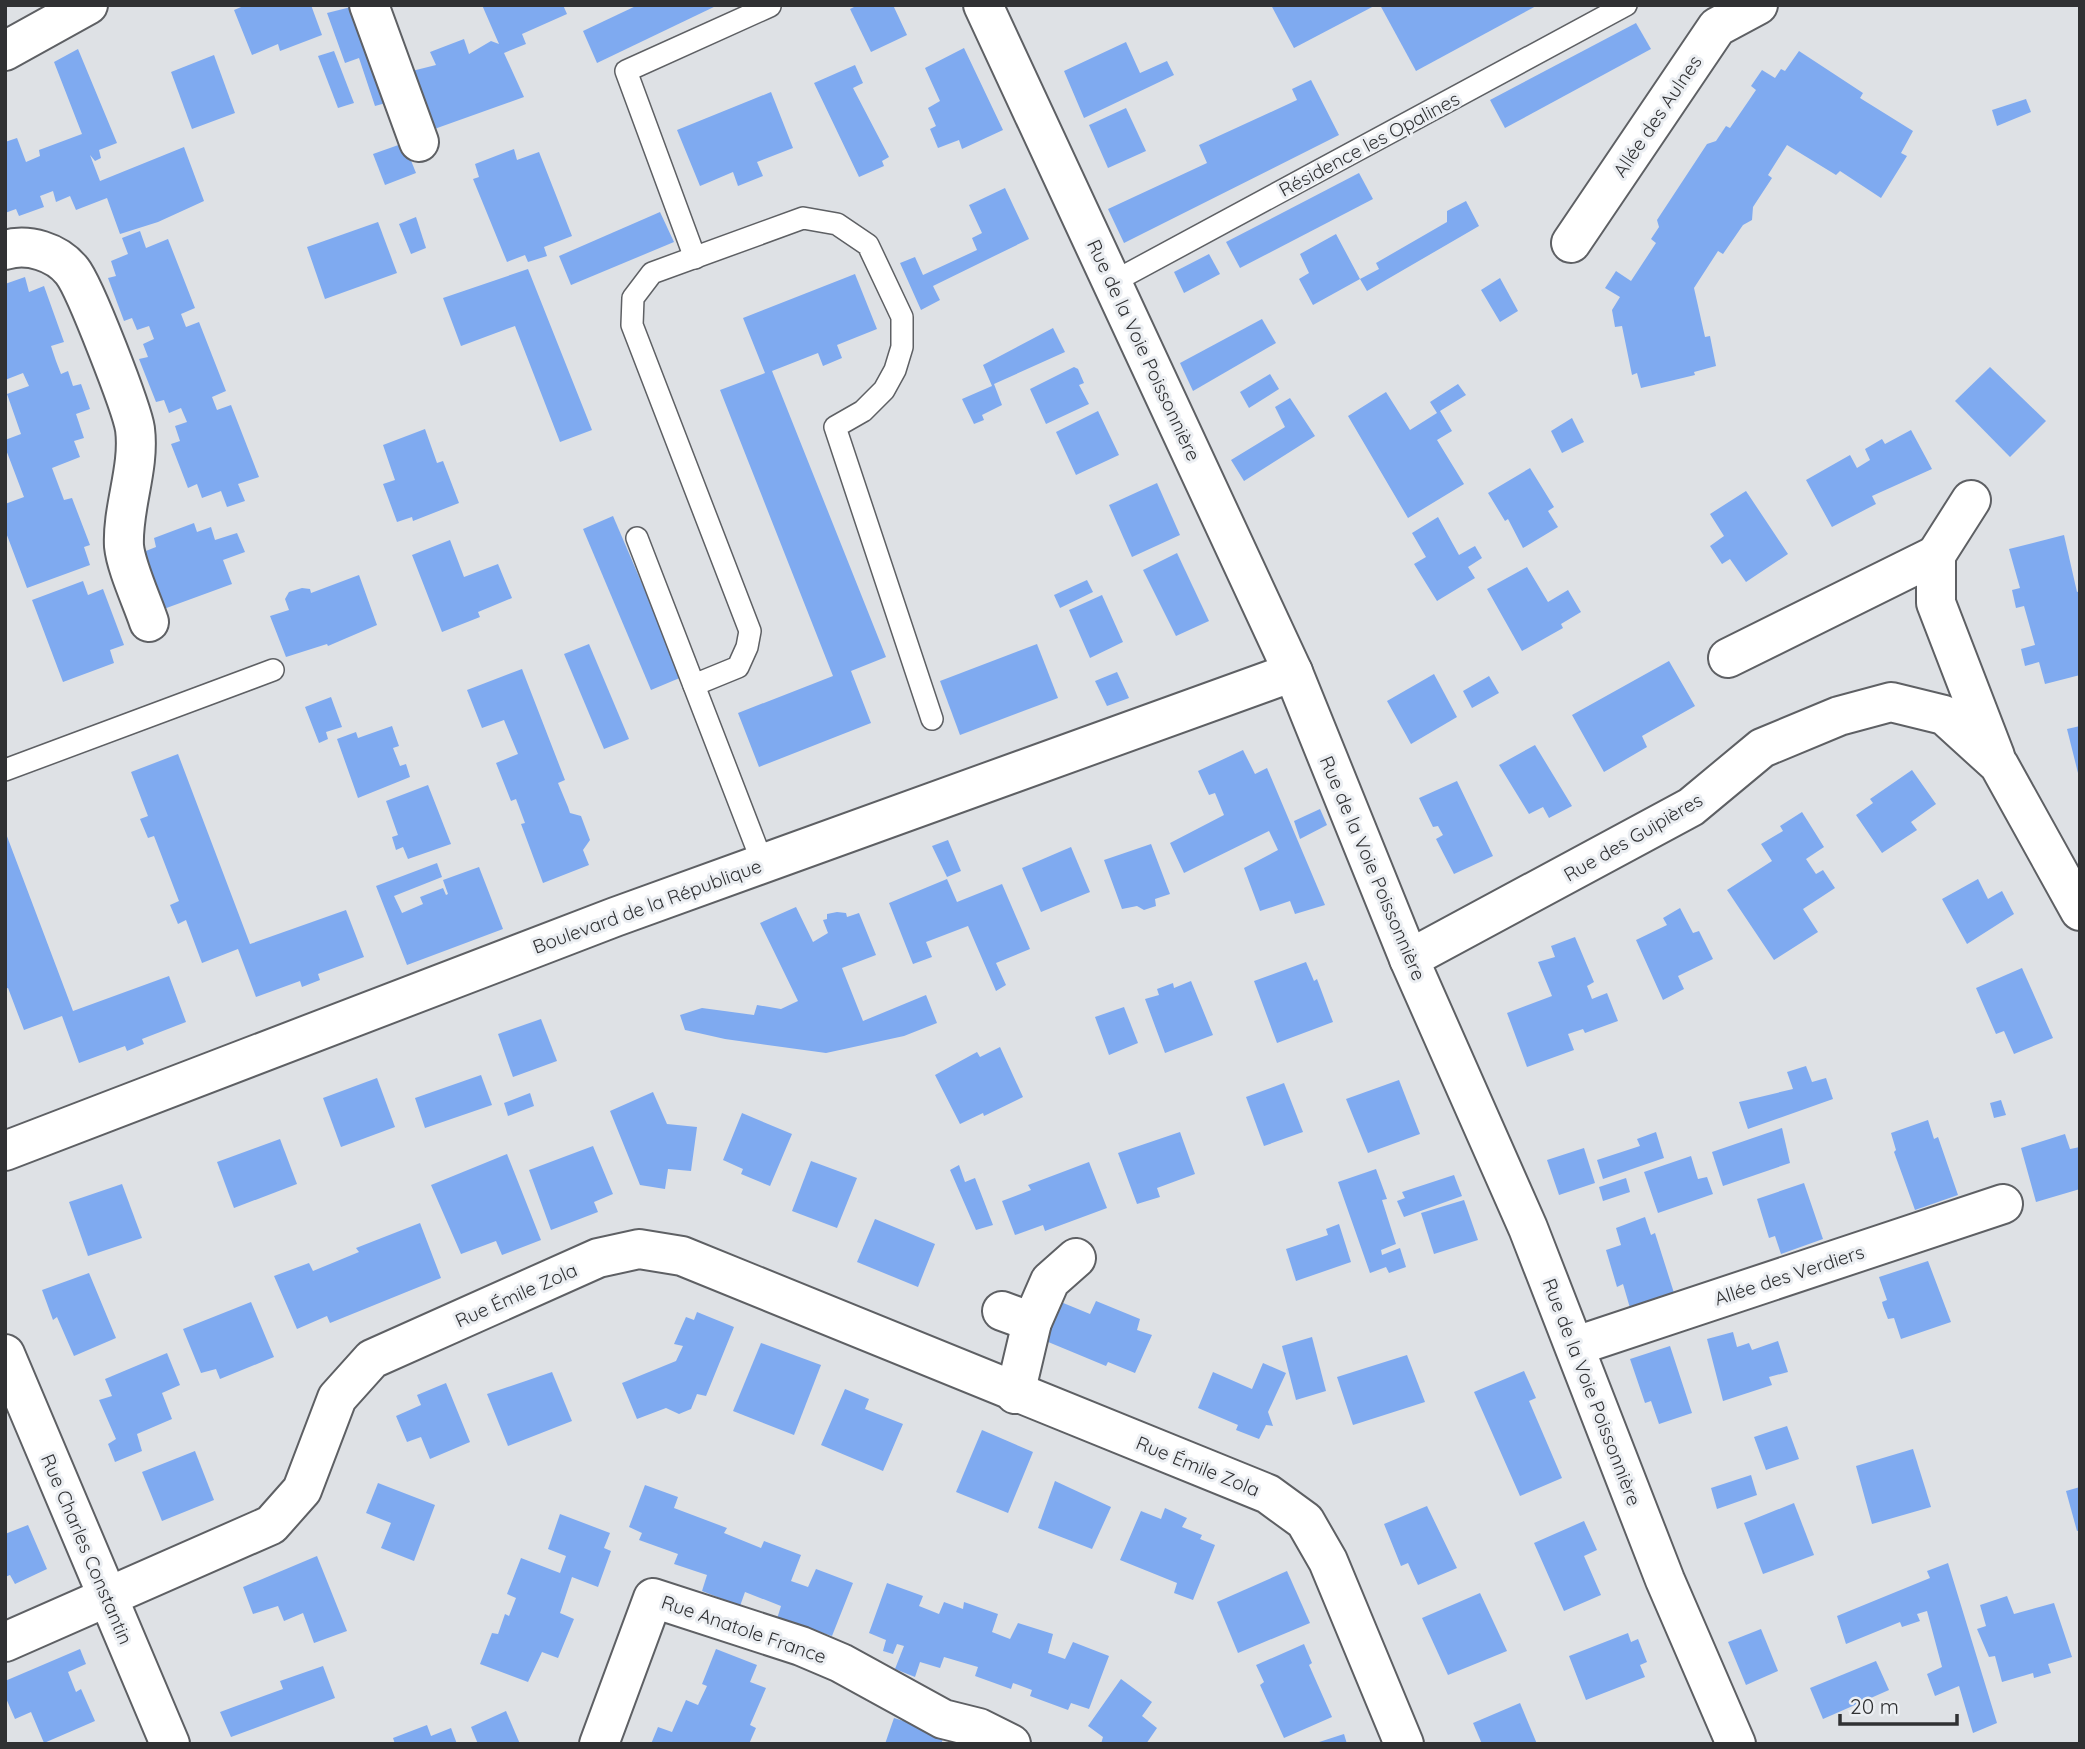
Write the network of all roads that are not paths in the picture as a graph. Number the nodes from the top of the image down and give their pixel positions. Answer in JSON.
{"nodes":[{"id":1,"x":88,"y":5,"type":"edge"},
{"id":2,"x":369,"y":5,"type":"edge"},
{"id":3,"x":983,"y":5,"type":"edge"},
{"id":4,"x":1626,"y":5,"type":"edge"},
{"id":5,"x":1758,"y":5,"type":"edge"},
{"id":6,"x":769,"y":6,"type":"edge"},
{"id":7,"x":5,"y":51,"type":"edge"},
{"id":8,"x":419,"y":142,"type":"dead end"},
{"id":9,"x":1571,"y":243,"type":"dead end"},
{"id":10,"x":5,"y":250,"type":"edge"},
{"id":11,"x":695,"y":258,"type":"junction"},
{"id":12,"x":1113,"y":282,"type":"junction"},
{"id":13,"x":1970,"y":500,"type":"dead end"},
{"id":14,"x":637,"y":538,"type":"dead end"},
{"id":15,"x":1937,"y":555,"type":"junction"},
{"id":16,"x":149,"y":622,"type":"dead end"},
{"id":17,"x":1728,"y":659,"type":"dead end"},
{"id":18,"x":273,"y":670,"type":"dead end"},
{"id":19,"x":1293,"y":672,"type":"junction"},
{"id":20,"x":694,"y":685,"type":"junction"},
{"id":21,"x":932,"y":719,"type":"dead end"},
{"id":22,"x":1998,"y":765,"type":"junction"},
{"id":23,"x":5,"y":770,"type":"edge"},
{"id":24,"x":763,"y":864,"type":"junction"},
{"id":25,"x":2080,"y":911,"type":"edge"},
{"id":26,"x":1409,"y":959,"type":"junction"},
{"id":27,"x":9,"y":1139,"type":"edge"},
{"id":28,"x":2003,"y":1204,"type":"dead end"},
{"id":29,"x":1076,"y":1258,"type":"dead end"},
{"id":30,"x":1576,"y":1346,"type":"junction"},
{"id":31,"x":5,"y":1354,"type":"edge"},
{"id":32,"x":1015,"y":1394,"type":"junction"},
{"id":33,"x":107,"y":1600,"type":"junction"},
{"id":34,"x":5,"y":1642,"type":"edge"},
{"id":35,"x":170,"y":1744,"type":"edge"},
{"id":36,"x":599,"y":1744,"type":"edge"},
{"id":37,"x":1011,"y":1744,"type":"edge"},
{"id":38,"x":1404,"y":1744,"type":"edge"},
{"id":39,"x":1736,"y":1744,"type":"edge"}],
"edges":[{"from":1,"to":7,"type":"street"},
{"from":2,"to":8,"type":"street"},
{"from":3,"to":12,"type":"street","name":"Rue de la Voie Poissonnière"},
{"from":4,"to":12,"type":"lane","name":"Résidence les Opalines"},
{"from":5,"to":9,"type":"street","name":"Allée des Aulnes"},
{"from":6,"to":11,"type":"lane"},
{"from":10,"to":16,"type":"street"},
{"from":11,"to":20,"type":"lane"},
{"from":11,"to":21,"type":"lane"},
{"from":12,"to":19,"type":"street","name":"Rue de la Voie Poissonnière"},
{"from":13,"to":15,"type":"street","name":"Rue des Guipières"},
{"from":14,"to":20,"type":"lane"},
{"from":15,"to":17,"type":"street"},
{"from":15,"to":22,"type":"street","name":"Rue des Guipières"},
{"from":18,"to":23,"type":"lane"},
{"from":19,"to":24,"type":"street","name":"Boulevard de la République"},
{"from":19,"to":26,"type":"street","name":"Rue de la Voie Poissonnière"},
{"from":20,"to":24,"type":"lane"},
{"from":22,"to":25,"type":"street","name":"Rue des Guipières"},
{"from":22,"to":26,"type":"street","name":"Rue des Guipières"},
{"from":24,"to":27,"type":"street","name":"Boulevard de la République"},
{"from":26,"to":30,"type":"street","name":"Rue de la Voie Poissonnière"},
{"from":28,"to":30,"type":"street","name":"Allée des Verdiers"},
{"from":29,"to":32,"type":"street"},
{"from":30,"to":39,"type":"street","name":"Rue de la Voie Poissonnière"},
{"from":31,"to":33,"type":"street","name":"Rue Charles Constantin"},
{"from":32,"to":33,"type":"street","name":"Rue Émile Zola"},
{"from":32,"to":38,"type":"street","name":"Rue Émile Zola"},
{"from":33,"to":34,"type":"street","name":"Rue Émile Zola"},
{"from":33,"to":35,"type":"street","name":"Rue Charles Constantin"},
{"from":36,"to":37,"type":"street","name":"Rue Anatole France"}]}
